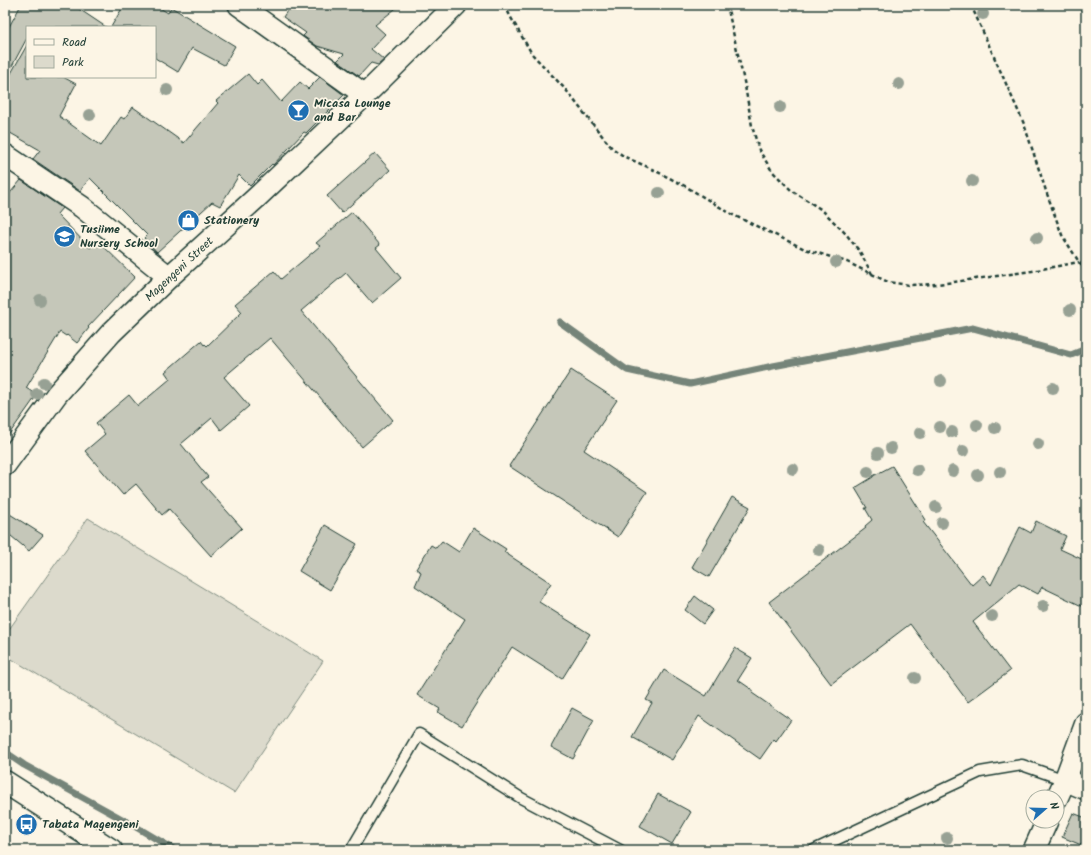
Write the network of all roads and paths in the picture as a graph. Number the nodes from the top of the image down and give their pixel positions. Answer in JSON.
{"nodes":[{"id":1,"x":239,"y":5,"type":"edge"},
{"id":2,"x":456,"y":5,"type":"edge"},
{"id":3,"x":505,"y":5,"type":"edge"},
{"id":4,"x":727,"y":5,"type":"edge"},
{"id":5,"x":971,"y":5,"type":"edge"},
{"id":6,"x":365,"y":95,"type":"junction"},
{"id":7,"x":5,"y":155,"type":"edge"},
{"id":8,"x":1079,"y":262,"type":"junction"},
{"id":9,"x":1086,"y":273,"type":"edge"},
{"id":10,"x":872,"y":274,"type":"junction"},
{"id":11,"x":169,"y":277,"type":"junction"},
{"id":12,"x":5,"y":463,"type":"edge"},
{"id":13,"x":1086,"y":723,"type":"edge"},
{"id":14,"x":1065,"y":780,"type":"junction"},
{"id":15,"x":5,"y":782,"type":"edge"},
{"id":16,"x":1061,"y":789,"type":"edge"},
{"id":17,"x":1086,"y":789,"type":"edge"},
{"id":18,"x":1043,"y":829,"type":"edge"},
{"id":19,"x":111,"y":850,"type":"edge"},
{"id":20,"x":350,"y":850,"type":"edge"},
{"id":21,"x":620,"y":850,"type":"edge"},
{"id":22,"x":814,"y":850,"type":"edge"},
{"id":23,"x":1034,"y":850,"type":"edge"}],
"edges":[{"from":1,"to":6,"type":"street"},
{"from":2,"to":6,"type":"street","name":"Magengeni Street"},
{"from":3,"to":10,"type":"path"},
{"from":4,"to":10,"type":"path"},
{"from":5,"to":8,"type":"path"},
{"from":6,"to":11,"type":"street","name":"Magengeni Street"},
{"from":7,"to":11,"type":"street"},
{"from":8,"to":9,"type":"path"},
{"from":8,"to":10,"type":"path"},
{"from":11,"to":12,"type":"street","name":"Magengeni Street"},
{"from":13,"to":14,"type":"street"},
{"from":14,"to":16,"type":"street"},
{"from":14,"to":17,"type":"street"},
{"from":14,"to":22,"type":"lane"},
{"from":15,"to":19,"type":"main road"},
{"from":18,"to":23,"type":"street"},
{"from":20,"to":21,"type":"lane"}]}
